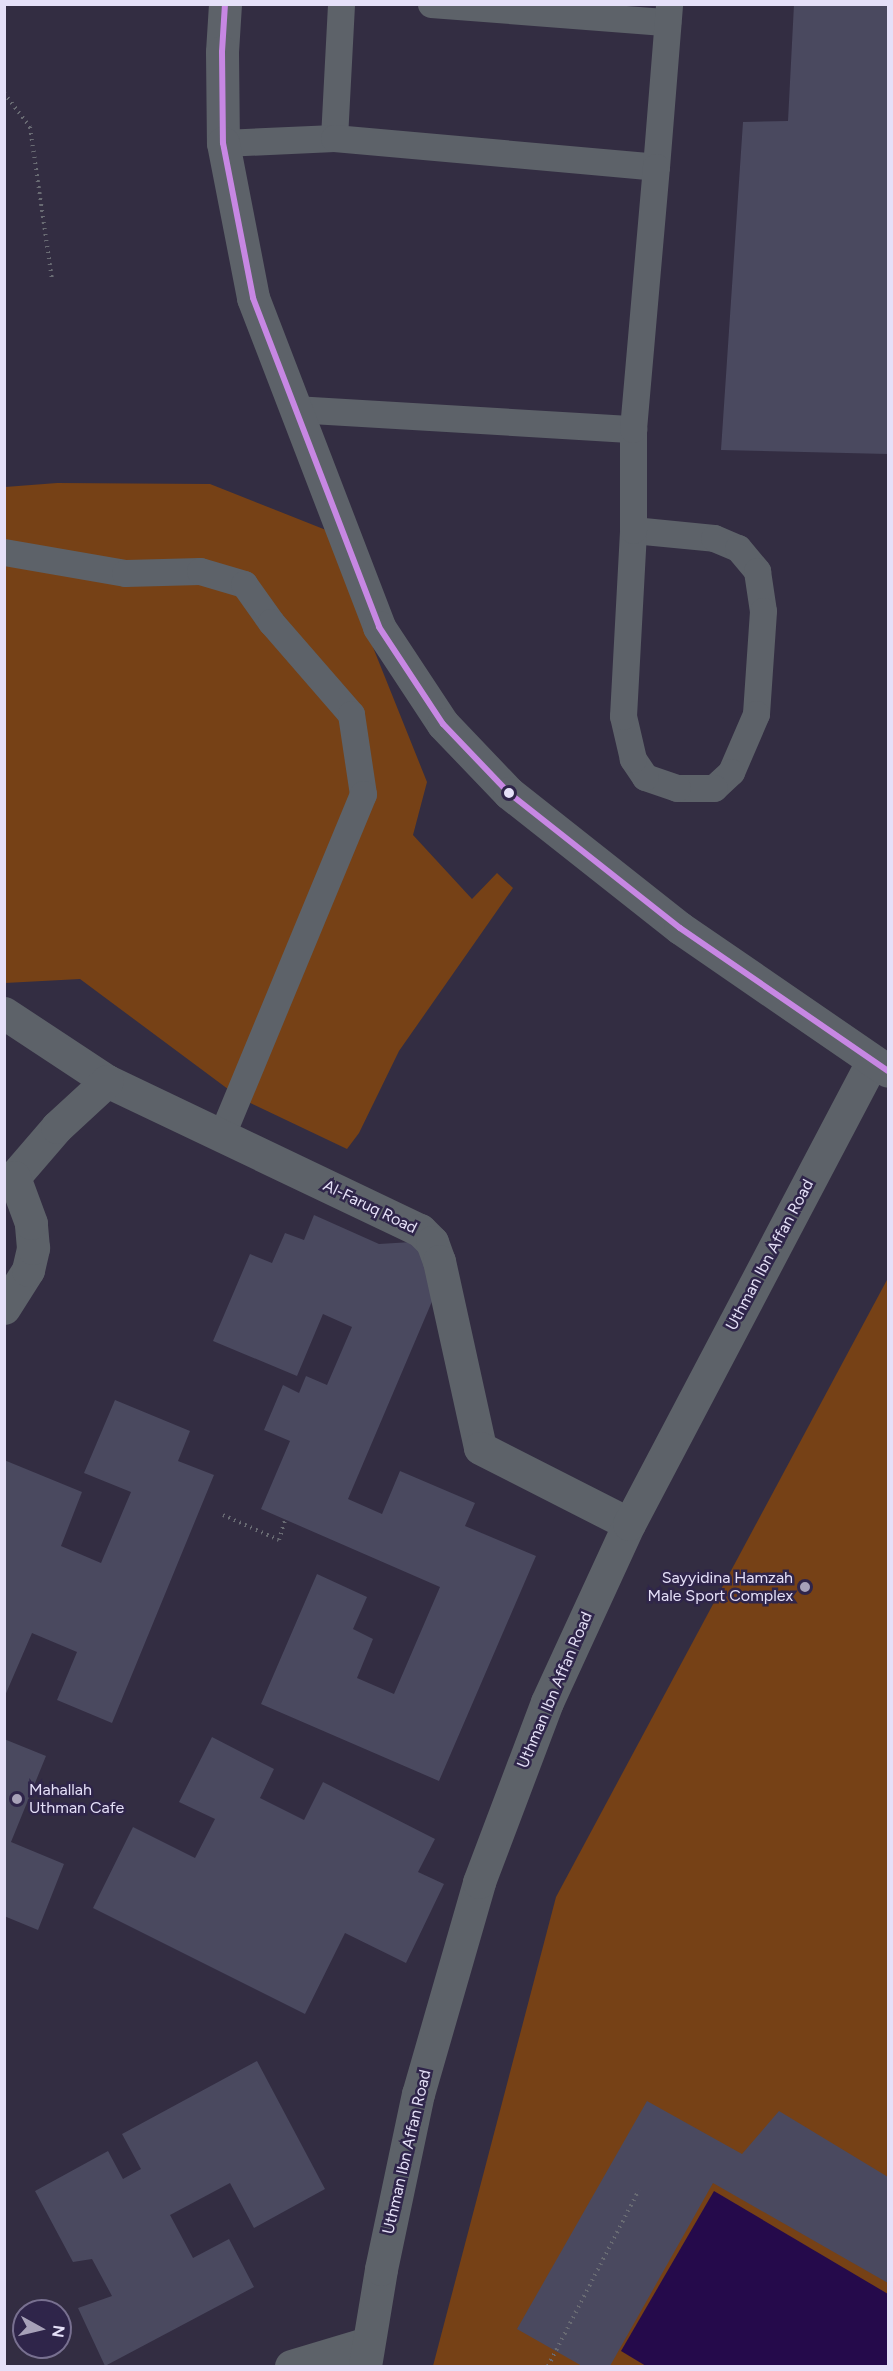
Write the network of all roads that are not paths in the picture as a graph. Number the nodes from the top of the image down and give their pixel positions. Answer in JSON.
{"nodes":[{"id":1,"x":225,"y":4,"type":"edge"},
{"id":2,"x":340,"y":4,"type":"edge"},
{"id":3,"x":431,"y":4,"type":"edge"},
{"id":4,"x":668,"y":13,"type":"edge"},
{"id":5,"x":334,"y":138,"type":"junction"},
{"id":6,"x":223,"y":143,"type":"junction"},
{"id":7,"x":656,"y":167,"type":"junction"},
{"id":8,"x":294,"y":409,"type":"junction"},
{"id":9,"x":633,"y":429,"type":"junction"},
{"id":10,"x":633,"y":530,"type":"junction"},
{"id":11,"x":4,"y":552,"type":"edge"},
{"id":12,"x":4,"y":1013,"type":"edge"},
{"id":13,"x":880,"y":1066,"type":"edge"},
{"id":14,"x":107,"y":1081,"type":"junction"},
{"id":15,"x":222,"y":1135,"type":"junction"},
{"id":16,"x":9,"y":1179,"type":"edge"},
{"id":17,"x":4,"y":1308,"type":"edge"},
{"id":18,"x":629,"y":1524,"type":"junction"},
{"id":19,"x":366,"y":2355,"type":"edge"},
{"id":20,"x":291,"y":2367,"type":"edge"}],
"edges":[{"from":1,"to":6,"type":"street"},
{"from":2,"to":5,"type":"lane"},
{"from":3,"to":4,"type":"lane"},
{"from":4,"to":7,"type":"lane"},
{"from":5,"to":6,"type":"lane"},
{"from":5,"to":7,"type":"lane"},
{"from":6,"to":8,"type":"street"},
{"from":7,"to":9,"type":"lane"},
{"from":8,"to":9,"type":"lane"},
{"from":8,"to":13,"type":"street"},
{"from":9,"to":10,"type":"lane"},
{"from":10,"to":10,"type":"lane"},
{"from":11,"to":15,"type":"lane"},
{"from":12,"to":14,"type":"street","name":"Al-Faruq Road"},
{"from":13,"to":18,"type":"street","name":"Uthman Ibn Affan Road"},
{"from":14,"to":15,"type":"street","name":"Al-Faruq Road"},
{"from":14,"to":16,"type":"street"},
{"from":15,"to":18,"type":"street","name":"Al-Faruq Road"},
{"from":16,"to":17,"type":"street"},
{"from":18,"to":19,"type":"street","name":"Uthman Ibn Affan Road"},
{"from":19,"to":20,"type":"street"}]}
